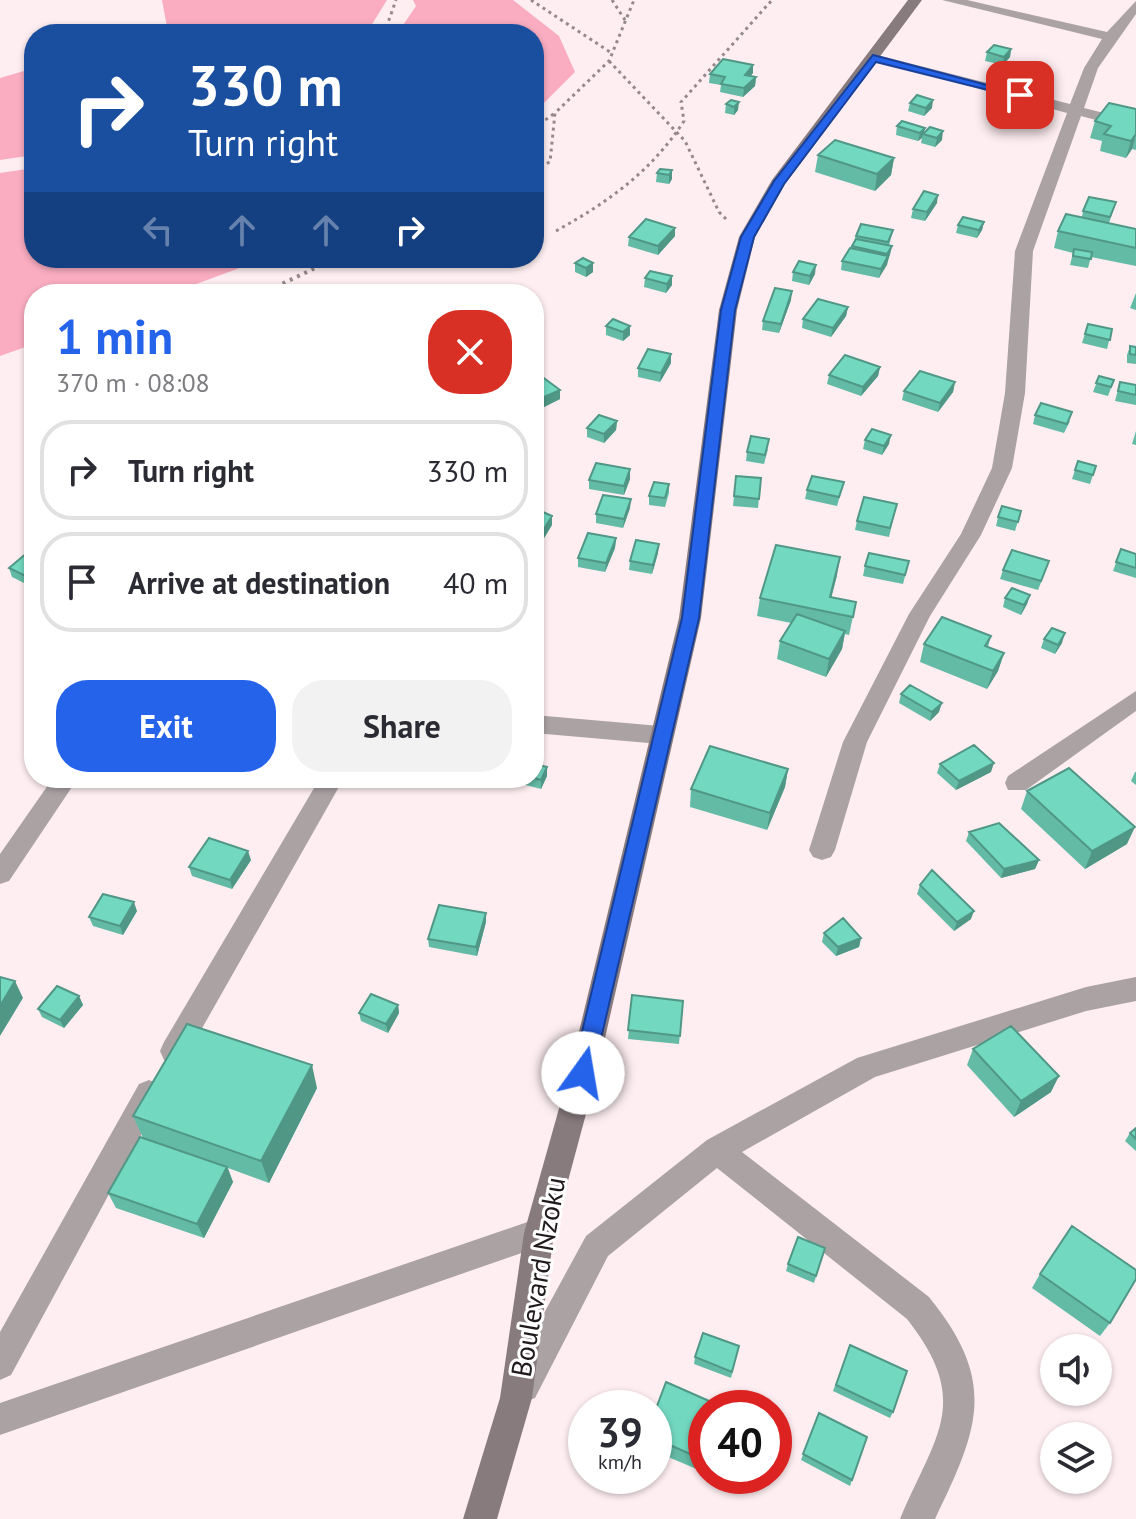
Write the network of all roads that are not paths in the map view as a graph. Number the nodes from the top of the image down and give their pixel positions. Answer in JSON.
{"nodes":[{"id":1,"x":915,"y":0,"type":"edge"},
{"id":2,"x":949,"y":0,"type":"edge"},
{"id":3,"x":1136,"y":5,"type":"edge"},
{"id":4,"x":1110,"y":37,"type":"junction"},
{"id":5,"x":873,"y":58,"type":"junction"},
{"id":6,"x":1078,"y":110,"type":"junction"},
{"id":7,"x":1136,"y":126,"type":"edge"},
{"id":8,"x":1136,"y":699,"type":"edge"},
{"id":9,"x":544,"y":725,"type":"edge"},
{"id":10,"x":660,"y":735,"type":"junction"},
{"id":11,"x":1017,"y":783,"type":"dead end"},
{"id":12,"x":59,"y":788,"type":"edge"},
{"id":13,"x":326,"y":788,"type":"edge"},
{"id":14,"x":822,"y":850,"type":"dead end"},
{"id":15,"x":0,"y":874,"type":"edge"},
{"id":16,"x":1136,"y":989,"type":"edge"},
{"id":17,"x":717,"y":1150,"type":"junction"},
{"id":18,"x":539,"y":1233,"type":"junction"},
{"id":19,"x":0,"y":1364,"type":"edge"},
{"id":20,"x":516,"y":1398,"type":"junction"},
{"id":21,"x":0,"y":1419,"type":"edge"},
{"id":22,"x":480,"y":1519,"type":"edge"},
{"id":23,"x":917,"y":1519,"type":"edge"}],
"edges":[{"from":1,"to":5,"type":"street","name":"Boulevard Nzoku"},
{"from":2,"to":4,"type":"street"},
{"from":3,"to":4,"type":"street"},
{"from":4,"to":6,"type":"street"},
{"from":5,"to":6,"type":"street"},
{"from":5,"to":10,"type":"street","name":"Boulevard Nzoku"},
{"from":6,"to":7,"type":"street"},
{"from":6,"to":14,"type":"street"},
{"from":8,"to":11,"type":"street"},
{"from":9,"to":10,"type":"street"},
{"from":10,"to":18,"type":"street","name":"Boulevard Nzoku"},
{"from":12,"to":15,"type":"street"},
{"from":13,"to":19,"type":"street"},
{"from":16,"to":17,"type":"street"},
{"from":17,"to":20,"type":"street"},
{"from":17,"to":23,"type":"street"},
{"from":18,"to":20,"type":"street","name":"Boulevard Nzoku"},
{"from":18,"to":21,"type":"street"},
{"from":20,"to":22,"type":"street","name":"Boulevard Nzoku"}]}
